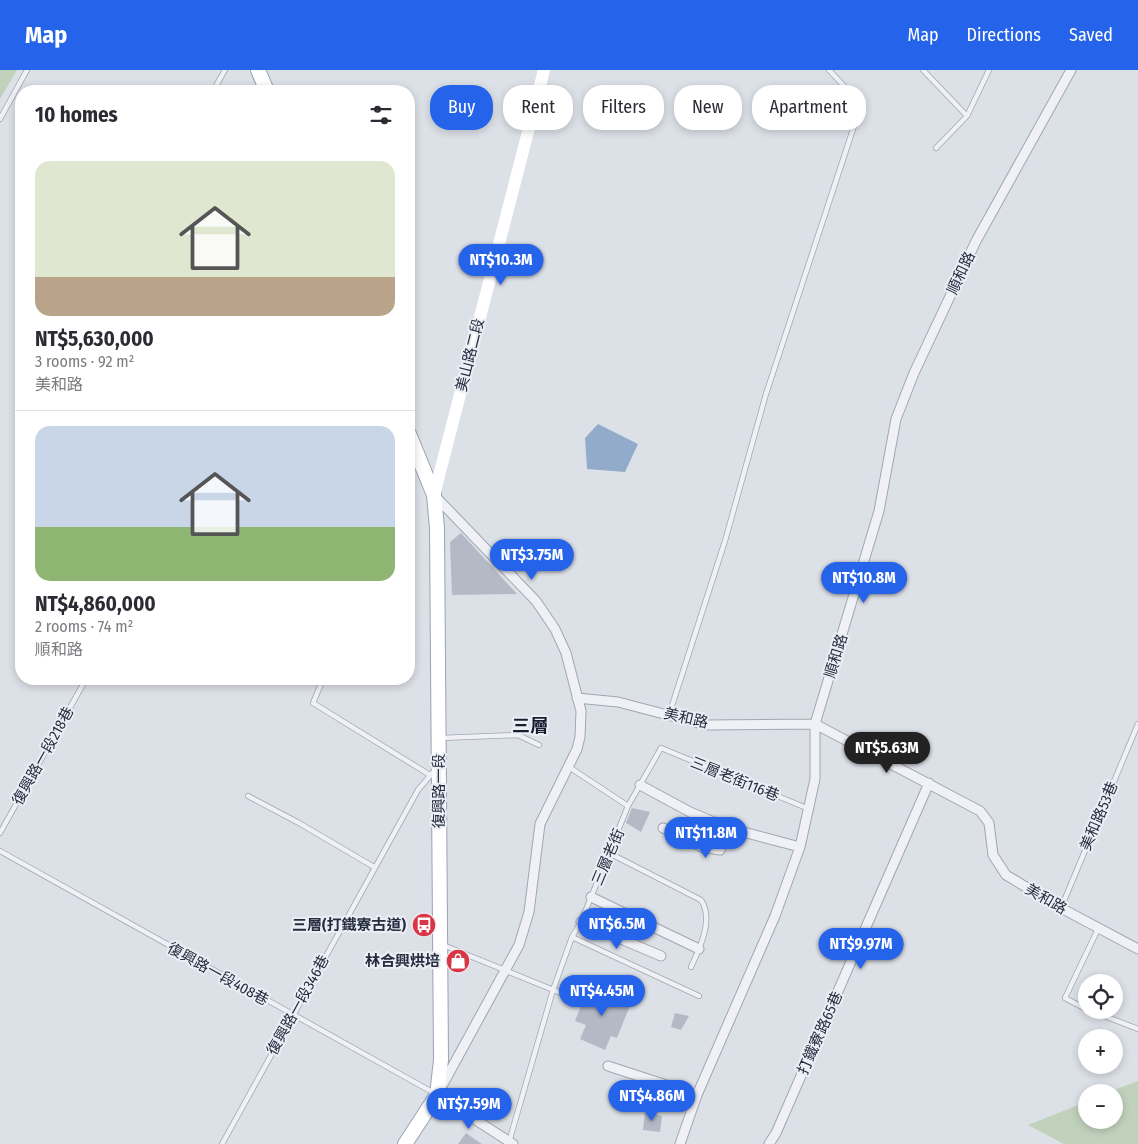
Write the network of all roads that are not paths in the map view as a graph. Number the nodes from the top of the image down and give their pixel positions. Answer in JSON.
{"nodes":[{"id":1,"x":27,"y":70,"type":"edge"},
{"id":2,"x":225,"y":70,"type":"edge"},
{"id":3,"x":258,"y":70,"type":"edge"},
{"id":4,"x":544,"y":70,"type":"edge"},
{"id":5,"x":829,"y":70,"type":"edge"},
{"id":6,"x":923,"y":70,"type":"edge"},
{"id":7,"x":989,"y":70,"type":"edge"},
{"id":8,"x":1071,"y":70,"type":"edge"},
{"id":9,"x":19,"y":85,"type":"edge"},
{"id":10,"x":216,"y":85,"type":"edge"},
{"id":11,"x":264,"y":85,"type":"edge"},
{"id":12,"x":15,"y":92,"type":"edge"},
{"id":13,"x":0,"y":104,"type":"edge"},
{"id":14,"x":6,"y":108,"type":"junction"},
{"id":15,"x":967,"y":116,"type":"junction"},
{"id":16,"x":0,"y":119,"type":"edge"},
{"id":17,"x":936,"y":148,"type":"dead end"},
{"id":18,"x":415,"y":449,"type":"edge"},
{"id":19,"x":434,"y":495,"type":"junction"},
{"id":20,"x":83,"y":685,"type":"edge"},
{"id":21,"x":320,"y":685,"type":"edge"},
{"id":22,"x":577,"y":698,"type":"junction"},
{"id":23,"x":669,"y":715,"type":"junction"},
{"id":24,"x":815,"y":724,"type":"junction"},
{"id":25,"x":1138,"y":724,"type":"edge"},
{"id":26,"x":439,"y":738,"type":"junction"},
{"id":27,"x":539,"y":745,"type":"dead end"},
{"id":28,"x":660,"y":748,"type":"joint"},
{"id":29,"x":569,"y":767,"type":"junction"},
{"id":30,"x":435,"y":770,"type":"junction"},
{"id":31,"x":930,"y":783,"type":"junction"},
{"id":32,"x":640,"y":785,"type":"junction"},
{"id":33,"x":248,"y":796,"type":"dead end"},
{"id":34,"x":628,"y":806,"type":"junction"},
{"id":35,"x":810,"y":809,"type":"junction"},
{"id":36,"x":662,"y":828,"type":"dead end"},
{"id":37,"x":728,"y":828,"type":"junction"},
{"id":38,"x":0,"y":832,"type":"edge"},
{"id":39,"x":800,"y":847,"type":"junction"},
{"id":40,"x":0,"y":851,"type":"edge"},
{"id":41,"x":609,"y":853,"type":"junction"},
{"id":42,"x":374,"y":867,"type":"junction"},
{"id":43,"x":591,"y":897,"type":"junction"},
{"id":44,"x":1060,"y":908,"type":"junction"},
{"id":45,"x":581,"y":922,"type":"junction"},
{"id":46,"x":1098,"y":929,"type":"junction"},
{"id":47,"x":572,"y":938,"type":"junction"},
{"id":48,"x":439,"y":944,"type":"junction"},
{"id":49,"x":699,"y":949,"type":"junction"},
{"id":50,"x":1138,"y":949,"type":"edge"},
{"id":51,"x":661,"y":956,"type":"dead end"},
{"id":52,"x":691,"y":967,"type":"dead end"},
{"id":53,"x":506,"y":971,"type":"junction"},
{"id":54,"x":553,"y":990,"type":"junction"},
{"id":55,"x":699,"y":996,"type":"dead end"},
{"id":56,"x":578,"y":1000,"type":"dead end"},
{"id":57,"x":1078,"y":1005,"type":"edge"},
{"id":58,"x":292,"y":1015,"type":"junction"},
{"id":59,"x":1111,"y":1019,"type":"edge"},
{"id":60,"x":1138,"y":1029,"type":"edge"},
{"id":61,"x":608,"y":1066,"type":"dead end"},
{"id":62,"x":438,"y":1095,"type":"junction"},
{"id":63,"x":696,"y":1095,"type":"junction"},
{"id":64,"x":511,"y":1143,"type":"edge"},
{"id":65,"x":222,"y":1144,"type":"edge"},
{"id":66,"x":405,"y":1144,"type":"edge"},
{"id":67,"x":680,"y":1144,"type":"edge"},
{"id":68,"x":769,"y":1144,"type":"edge"}],
"edges":[{"from":1,"to":9,"type":"lane"},
{"from":2,"to":10,"type":"lane"},
{"from":3,"to":11,"type":"main road"},
{"from":4,"to":19,"type":"street","name":"美山路二段"},
{"from":5,"to":23,"type":"lane"},
{"from":6,"to":15,"type":"lane"},
{"from":7,"to":15,"type":"lane"},
{"from":8,"to":24,"type":"street","name":"順和路"},
{"from":12,"to":14,"type":"lane"},
{"from":13,"to":14,"type":"lane"},
{"from":14,"to":16,"type":"lane"},
{"from":15,"to":17,"type":"lane"},
{"from":18,"to":19,"type":"main road","name":"復興路一段"},
{"from":19,"to":22,"type":"street"},
{"from":19,"to":26,"type":"main road","name":"復興路一段"},
{"from":20,"to":38,"type":"lane","name":"復興路一段218巷"},
{"from":21,"to":30,"type":"lane"},
{"from":22,"to":23,"type":"street","name":"美和路"},
{"from":22,"to":29,"type":"street"},
{"from":23,"to":24,"type":"street","name":"美和路"},
{"from":24,"to":31,"type":"street","name":"美和路"},
{"from":24,"to":35,"type":"street","name":"順和路"},
{"from":25,"to":44,"type":"lane","name":"美和路53巷"},
{"from":26,"to":27,"type":"lane"},
{"from":26,"to":30,"type":"main road","name":"復興路一段"},
{"from":28,"to":32,"type":"lane","name":"三層老街"},
{"from":28,"to":35,"type":"lane","name":"三層老街116巷"},
{"from":29,"to":34,"type":"lane"},
{"from":29,"to":53,"type":"street"},
{"from":30,"to":42,"type":"lane","name":"復興路一段346巷"},
{"from":30,"to":48,"type":"main road","name":"復興路一段"},
{"from":31,"to":44,"type":"street","name":"美和路"},
{"from":31,"to":68,"type":"street","name":"打鐵寮路65巷"},
{"from":32,"to":34,"type":"lane","name":"三層老街"},
{"from":32,"to":37,"type":"street"},
{"from":33,"to":42,"type":"lane"},
{"from":34,"to":41,"type":"lane","name":"三層老街"},
{"from":35,"to":39,"type":"street","name":"順和路"},
{"from":36,"to":37,"type":"street"},
{"from":37,"to":39,"type":"street"},
{"from":39,"to":63,"type":"street","name":"順和路"},
{"from":40,"to":58,"type":"lane","name":"復興路一段408巷"},
{"from":41,"to":43,"type":"lane","name":"三層老街"},
{"from":41,"to":49,"type":"lane"},
{"from":42,"to":58,"type":"lane","name":"復興路一段346巷"},
{"from":43,"to":45,"type":"lane","name":"三層老街"},
{"from":43,"to":49,"type":"street"},
{"from":44,"to":46,"type":"street","name":"美和路"},
{"from":45,"to":47,"type":"lane","name":"三層老街"},
{"from":45,"to":51,"type":"street"},
{"from":46,"to":50,"type":"street","name":"美和路"},
{"from":46,"to":57,"type":"lane"},
{"from":47,"to":54,"type":"lane","name":"三層老街"},
{"from":47,"to":55,"type":"lane"},
{"from":48,"to":53,"type":"lane"},
{"from":48,"to":62,"type":"main road","name":"復興路一段"},
{"from":49,"to":52,"type":"lane"},
{"from":53,"to":54,"type":"lane"},
{"from":53,"to":62,"type":"street"},
{"from":54,"to":56,"type":"lane"},
{"from":54,"to":64,"type":"lane","name":"三層老街"},
{"from":58,"to":62,"type":"lane","name":"復興路一段408巷"},
{"from":58,"to":65,"type":"lane","name":"復興路一段346巷"},
{"from":59,"to":60,"type":"lane"},
{"from":61,"to":63,"type":"street"},
{"from":62,"to":64,"type":"street"},
{"from":62,"to":66,"type":"main road"},
{"from":63,"to":67,"type":"street","name":"順和路"}]}
